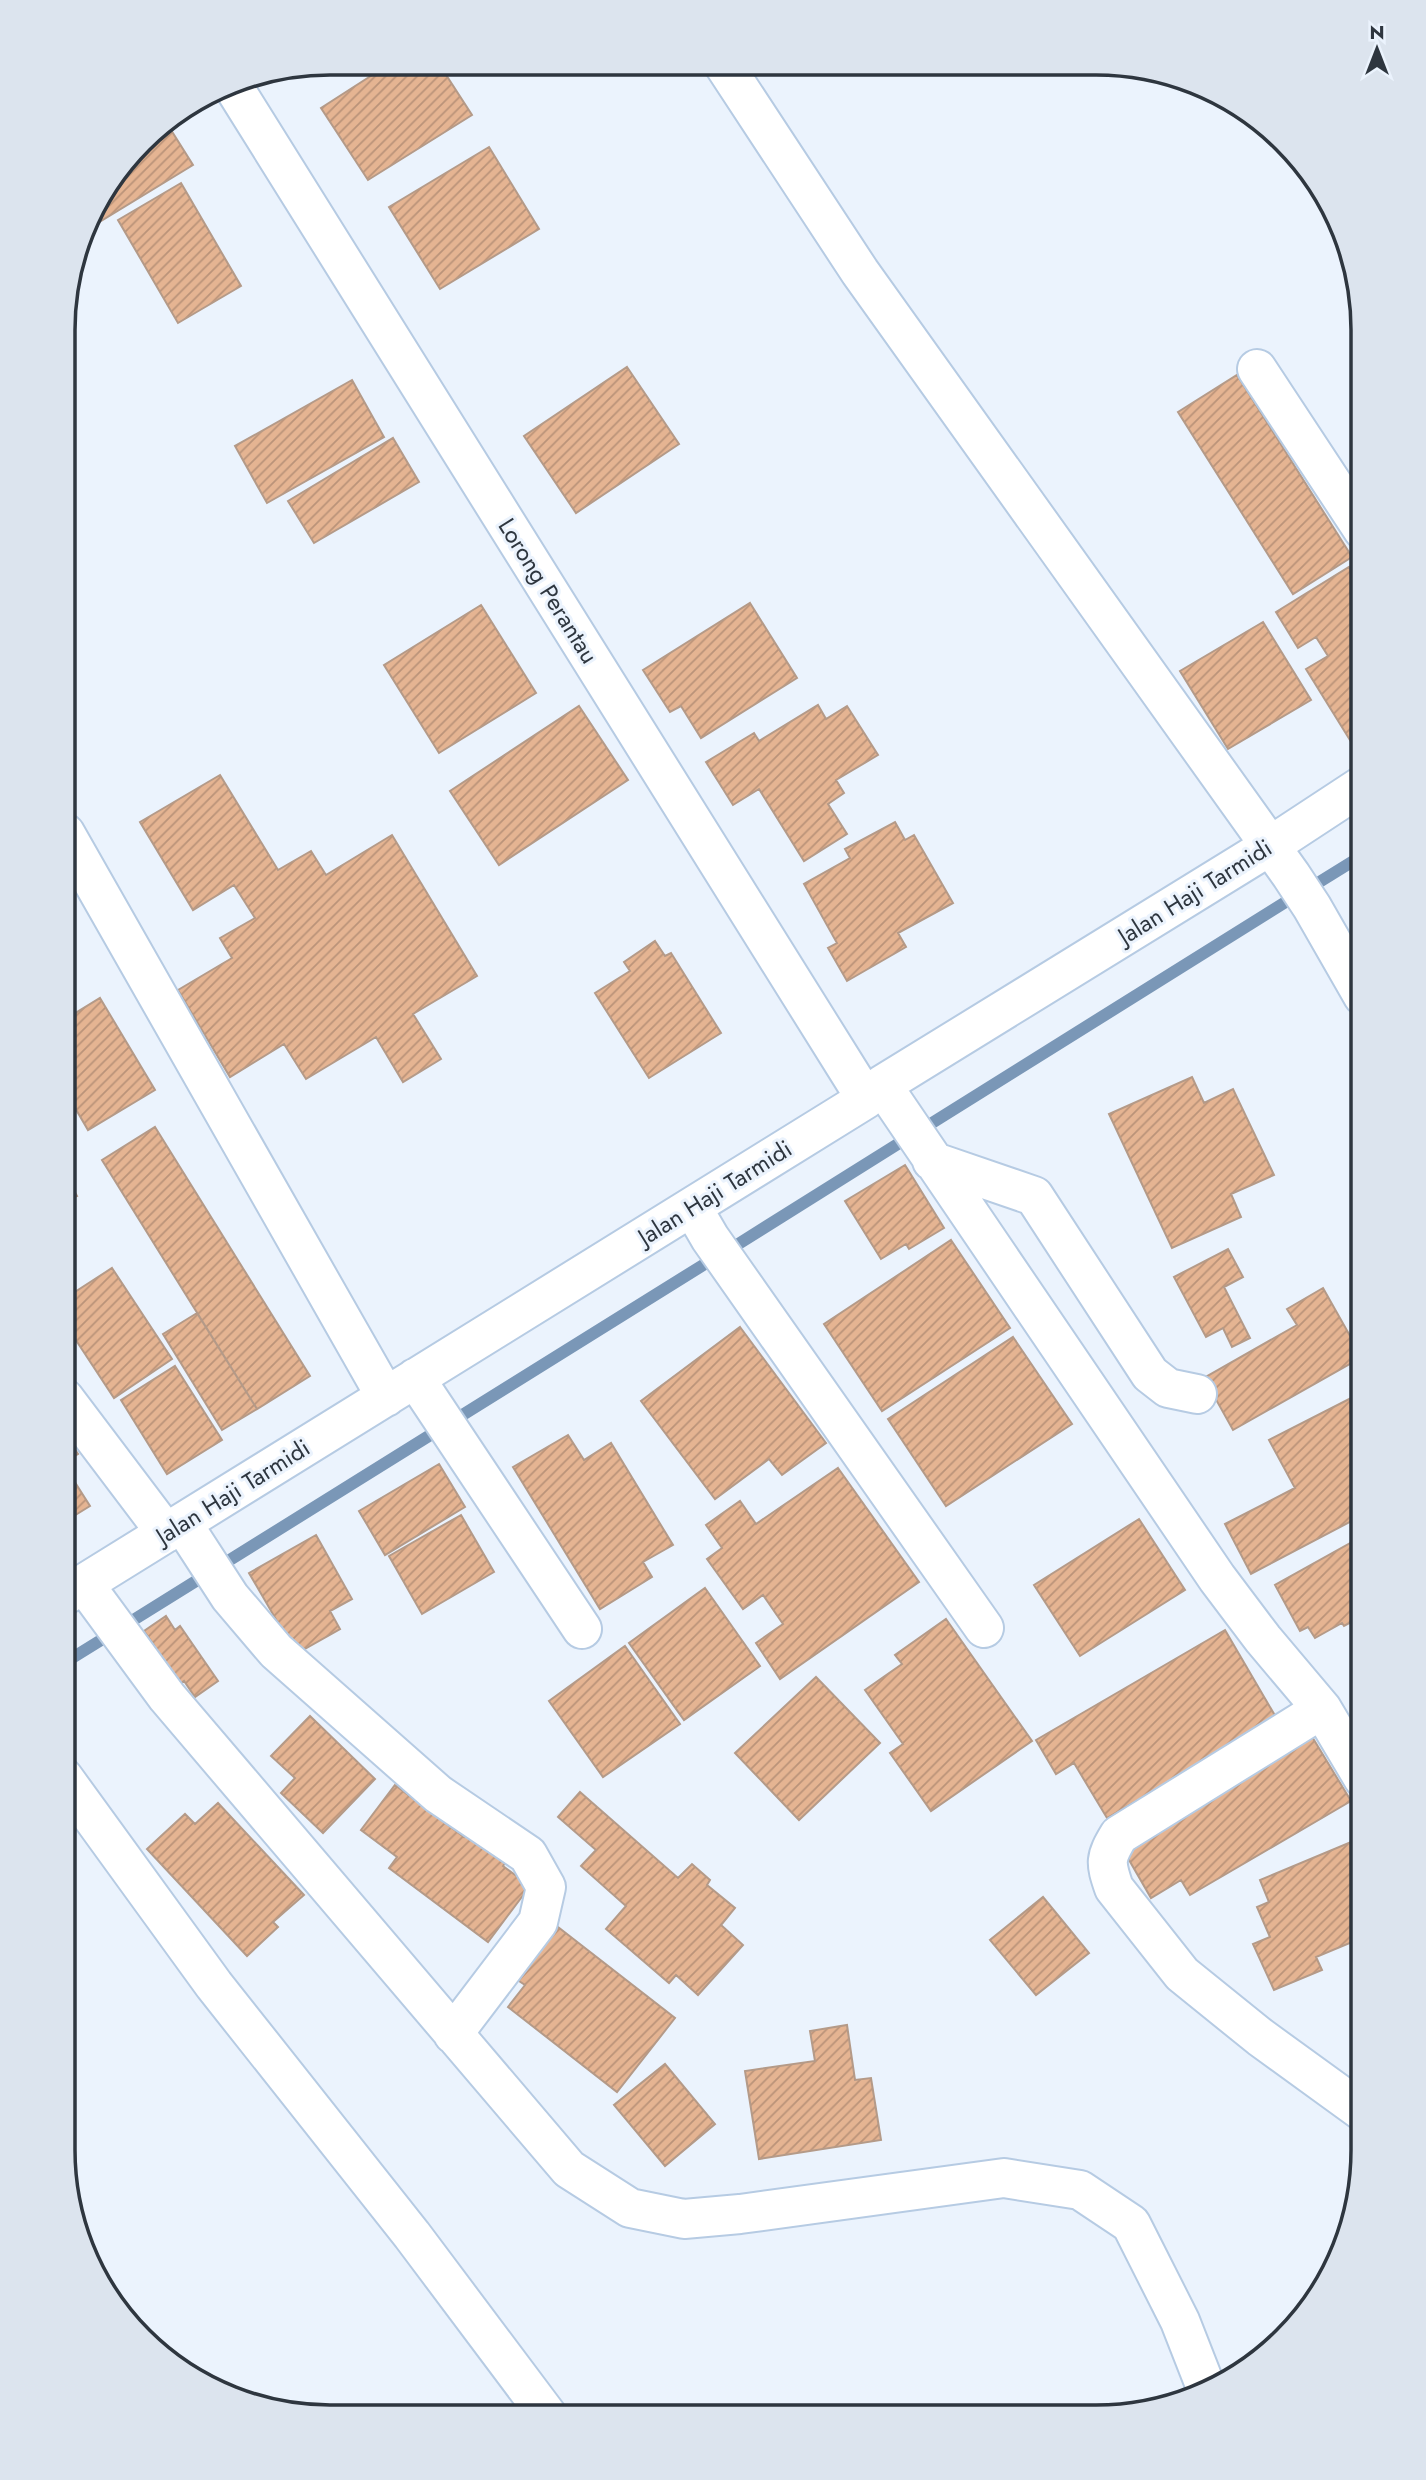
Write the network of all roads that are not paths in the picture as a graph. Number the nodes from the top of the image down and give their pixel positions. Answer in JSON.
{"nodes":[{"id":1,"x":731,"y":75,"type":"edge"},
{"id":2,"x":238,"y":93,"type":"edge"},
{"id":3,"x":1257,"y":369,"type":"dead end"},
{"id":4,"x":1351,"y":512,"type":"edge"},
{"id":5,"x":1351,"y":793,"type":"edge"},
{"id":6,"x":1270,"y":846,"type":"junction"},
{"id":7,"x":75,"y":849,"type":"edge"},
{"id":8,"x":1351,"y":975,"type":"edge"},
{"id":9,"x":882,"y":1098,"type":"junction"},
{"id":10,"x":932,"y":1161,"type":"junction"},
{"id":11,"x":692,"y":1207,"type":"junction"},
{"id":12,"x":412,"y":1394,"type":"junction"},
{"id":13,"x":1197,"y":1394,"type":"dead end"},
{"id":14,"x":75,"y":1411,"type":"edge"},
{"id":15,"x":183,"y":1535,"type":"junction"},
{"id":16,"x":75,"y":1589,"type":"edge"},
{"id":17,"x":75,"y":1591,"type":"edge"},
{"id":18,"x":984,"y":1628,"type":"dead end"},
{"id":19,"x":582,"y":1629,"type":"dead end"},
{"id":20,"x":1322,"y":1709,"type":"junction"},
{"id":21,"x":1351,"y":1758,"type":"edge"},
{"id":22,"x":75,"y":1792,"type":"edge"},
{"id":23,"x":453,"y":2034,"type":"junction"},
{"id":24,"x":1351,"y":2103,"type":"edge"},
{"id":25,"x":1203,"y":2380,"type":"edge"},
{"id":26,"x":540,"y":2405,"type":"edge"}],
"edges":[{"from":1,"to":6,"type":"street"},
{"from":2,"to":9,"type":"street","name":"Lorong Perantau"},
{"from":3,"to":4,"type":"street"},
{"from":5,"to":6,"type":"street","name":"Jalan Haji Tarmidi"},
{"from":6,"to":8,"type":"street"},
{"from":6,"to":9,"type":"street","name":"Jalan Haji Tarmidi"},
{"from":7,"to":12,"type":"street"},
{"from":9,"to":10,"type":"street","name":"Lorong Perantau"},
{"from":9,"to":11,"type":"street","name":"Jalan Haji Tarmidi"},
{"from":10,"to":13,"type":"street"},
{"from":10,"to":20,"type":"street","name":"Lorong Perantau"},
{"from":11,"to":12,"type":"street","name":"Jalan Haji Tarmidi"},
{"from":11,"to":18,"type":"street"},
{"from":12,"to":15,"type":"street","name":"Jalan Haji Tarmidi"},
{"from":12,"to":19,"type":"street"},
{"from":14,"to":15,"type":"street"},
{"from":15,"to":16,"type":"street","name":"Jalan Haji Tarmidi"},
{"from":15,"to":23,"type":"street"},
{"from":17,"to":23,"type":"street"},
{"from":20,"to":21,"type":"street","name":"Lorong Perantau"},
{"from":20,"to":24,"type":"street"},
{"from":22,"to":26,"type":"street"},
{"from":23,"to":25,"type":"street"}]}
